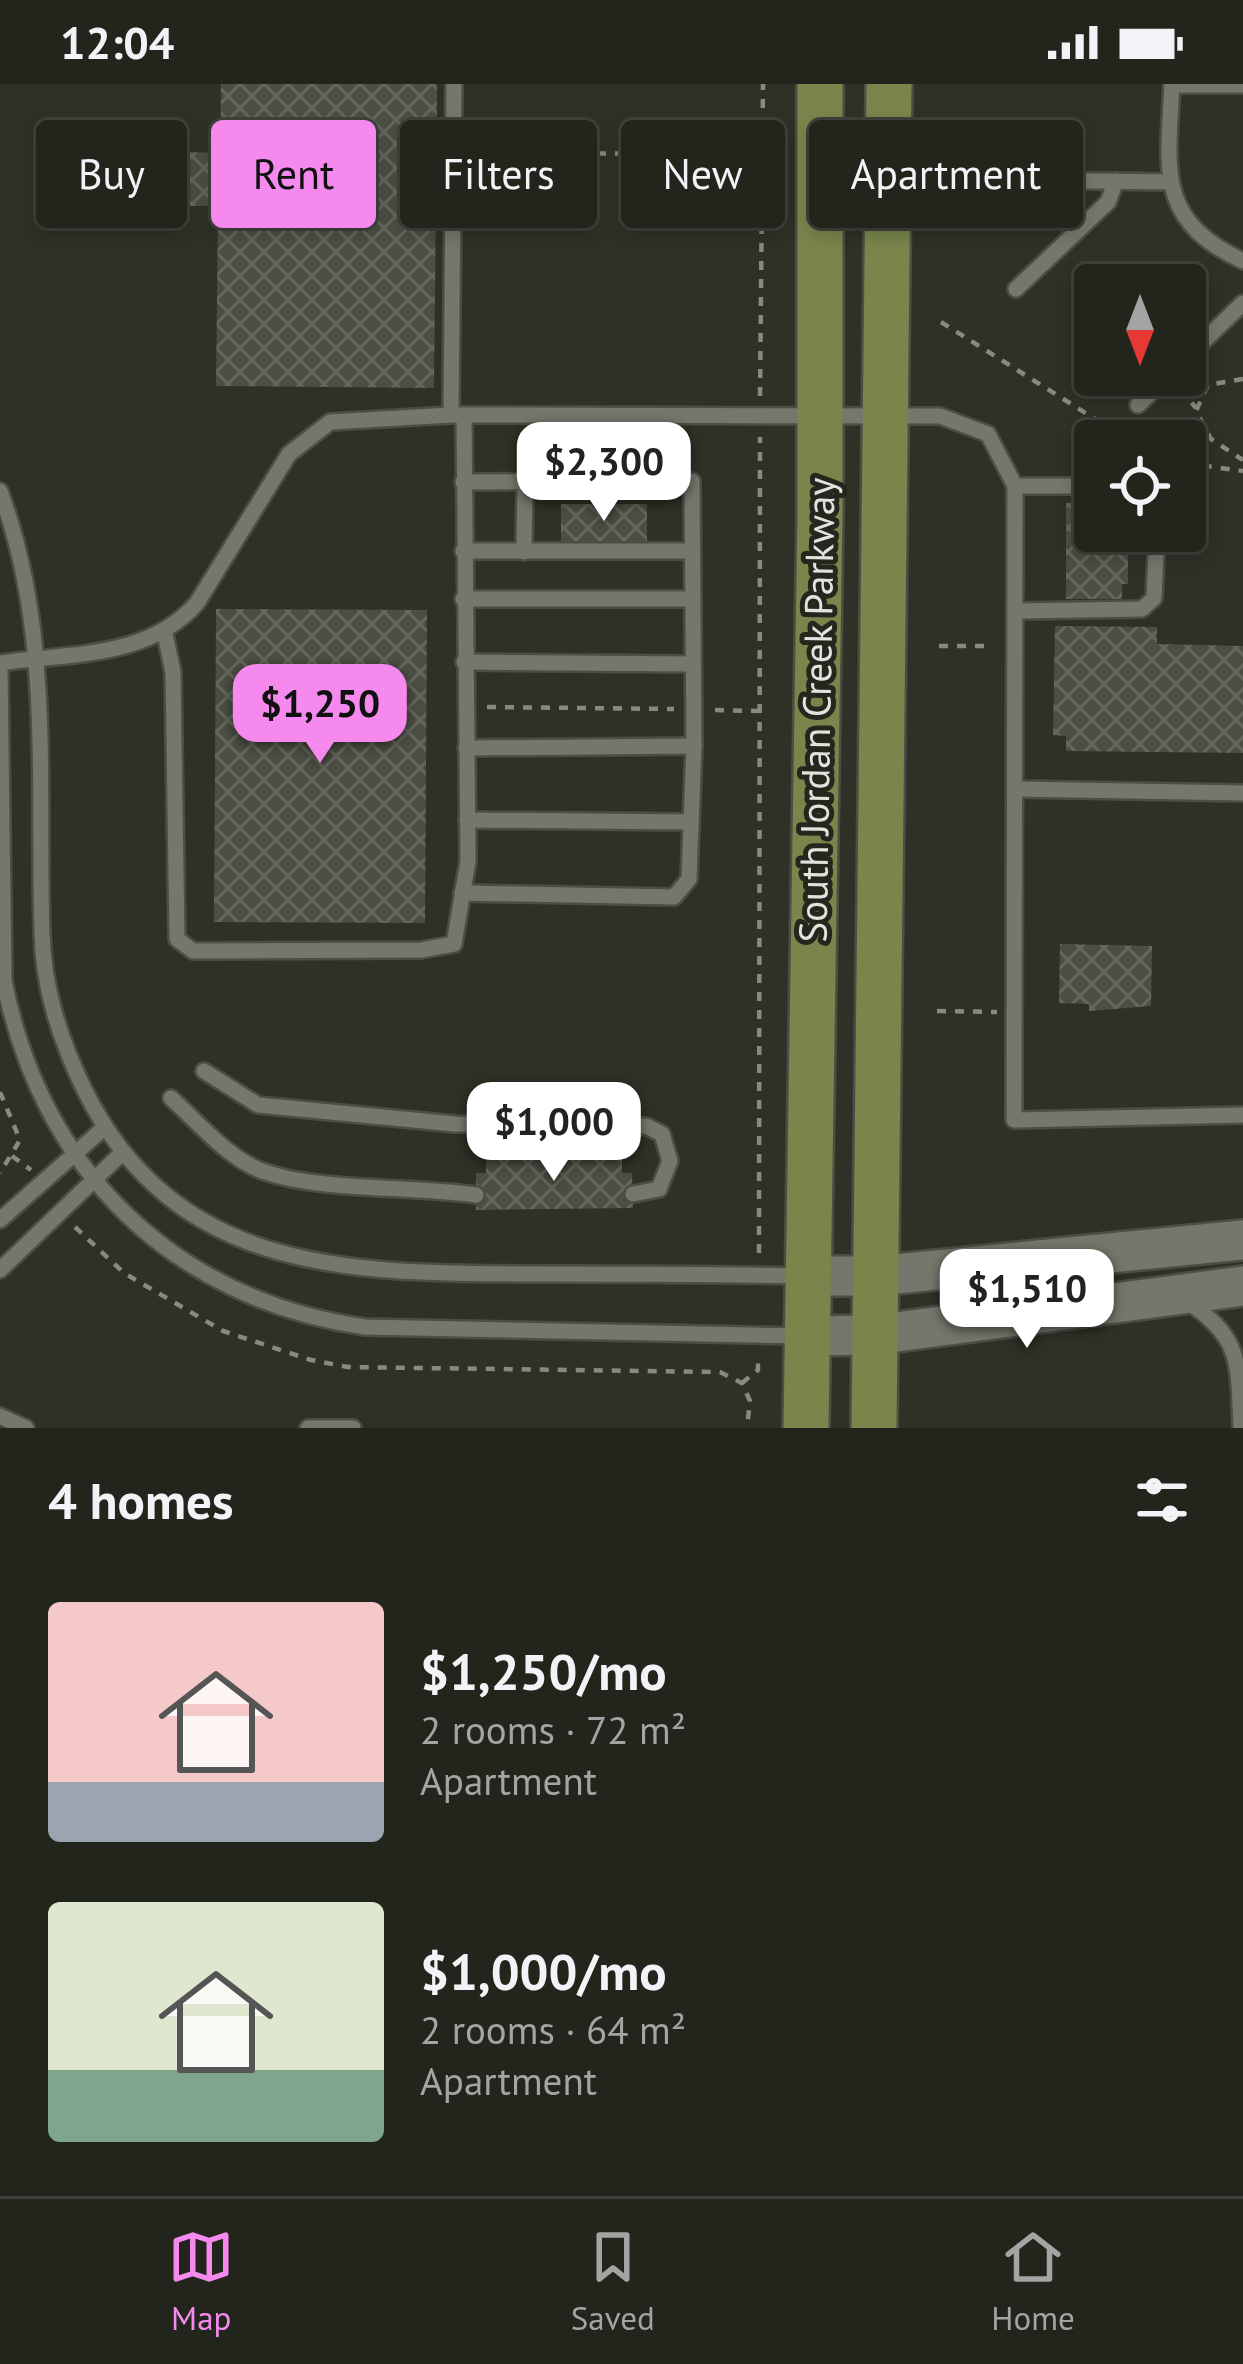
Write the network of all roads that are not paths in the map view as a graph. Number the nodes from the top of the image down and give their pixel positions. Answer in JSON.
{"nodes":[{"id":1,"x":454,"y":84,"type":"edge"},
{"id":2,"x":820,"y":84,"type":"edge"},
{"id":3,"x":889,"y":84,"type":"edge"},
{"id":4,"x":1172,"y":84,"type":"edge"},
{"id":5,"x":1243,"y":86,"type":"edge"},
{"id":6,"x":1083,"y":181,"type":"edge"},
{"id":7,"x":1116,"y":182,"type":"junction"},
{"id":8,"x":1169,"y":182,"type":"junction"},
{"id":9,"x":1243,"y":261,"type":"edge"},
{"id":10,"x":1016,"y":289,"type":"dead end"},
{"id":11,"x":1243,"y":303,"type":"edge"},
{"id":12,"x":1206,"y":339,"type":"edge"},
{"id":13,"x":1147,"y":396,"type":"edge"},
{"id":14,"x":1138,"y":405,"type":"dead end"},
{"id":15,"x":820,"y":415,"type":"junction"},
{"id":16,"x":457,"y":416,"type":"junction"},
{"id":17,"x":885,"y":416,"type":"junction"},
{"id":18,"x":464,"y":482,"type":"junction"},
{"id":19,"x":525,"y":482,"type":"junction"},
{"id":20,"x":1016,"y":486,"type":"junction"},
{"id":21,"x":1074,"y":486,"type":"edge"},
{"id":22,"x":0,"y":491,"type":"edge"},
{"id":23,"x":463,"y":551,"type":"junction"},
{"id":24,"x":691,"y":551,"type":"junction"},
{"id":25,"x":524,"y":552,"type":"junction"},
{"id":26,"x":1156,"y":552,"type":"edge"},
{"id":27,"x":463,"y":599,"type":"junction"},
{"id":28,"x":691,"y":599,"type":"junction"},
{"id":29,"x":1016,"y":611,"type":"junction"},
{"id":30,"x":165,"y":634,"type":"junction"},
{"id":31,"x":36,"y":658,"type":"junction"},
{"id":32,"x":464,"y":662,"type":"junction"},
{"id":33,"x":692,"y":664,"type":"junction"},
{"id":34,"x":0,"y":665,"type":"edge"},
{"id":35,"x":694,"y":746,"type":"junction"},
{"id":36,"x":466,"y":748,"type":"junction"},
{"id":37,"x":1016,"y":789,"type":"junction"},
{"id":38,"x":1243,"y":793,"type":"edge"},
{"id":39,"x":467,"y":820,"type":"junction"},
{"id":40,"x":691,"y":822,"type":"junction"},
{"id":41,"x":462,"y":893,"type":"junction"},
{"id":42,"x":204,"y":1071,"type":"dead end"},
{"id":43,"x":171,"y":1098,"type":"dead end"},
{"id":44,"x":1243,"y":1115,"type":"edge"},
{"id":45,"x":104,"y":1128,"type":"junction"},
{"id":46,"x":123,"y":1152,"type":"junction"},
{"id":47,"x":74,"y":1155,"type":"junction"},
{"id":48,"x":92,"y":1182,"type":"junction"},
{"id":49,"x":633,"y":1194,"type":"dead end"},
{"id":50,"x":476,"y":1195,"type":"dead end"},
{"id":51,"x":0,"y":1220,"type":"edge"},
{"id":52,"x":1243,"y":1240,"type":"edge"},
{"id":53,"x":0,"y":1270,"type":"edge"},
{"id":54,"x":807,"y":1276,"type":"junction"},
{"id":55,"x":875,"y":1276,"type":"junction"},
{"id":56,"x":1243,"y":1286,"type":"edge"},
{"id":57,"x":1173,"y":1291,"type":"junction"},
{"id":58,"x":874,"y":1335,"type":"junction"},
{"id":59,"x":807,"y":1336,"type":"junction"},
{"id":60,"x":0,"y":1416,"type":"edge"},
{"id":61,"x":26,"y":1428,"type":"edge"},
{"id":62,"x":308,"y":1428,"type":"edge"},
{"id":63,"x":353,"y":1428,"type":"edge"},
{"id":64,"x":806,"y":1428,"type":"edge"},
{"id":65,"x":874,"y":1428,"type":"edge"},
{"id":66,"x":1241,"y":1428,"type":"edge"}],
"edges":[{"from":1,"to":16,"type":"lane"},
{"from":2,"to":15,"type":"main road","name":"South Jordan Creek Parkway"},
{"from":3,"to":17,"type":"main road","name":"South Jordan Creek Parkway"},
{"from":4,"to":5,"type":"lane"},
{"from":4,"to":8,"type":"lane"},
{"from":6,"to":7,"type":"lane"},
{"from":7,"to":8,"type":"lane"},
{"from":7,"to":10,"type":"lane"},
{"from":8,"to":9,"type":"lane"},
{"from":11,"to":12,"type":"lane"},
{"from":13,"to":14,"type":"lane"},
{"from":15,"to":16,"type":"lane"},
{"from":15,"to":17,"type":"lane"},
{"from":15,"to":54,"type":"main road","name":"South Jordan Creek Parkway"},
{"from":16,"to":18,"type":"lane"},
{"from":16,"to":30,"type":"lane"},
{"from":17,"to":20,"type":"lane"},
{"from":17,"to":55,"type":"main road","name":"South Jordan Creek Parkway"},
{"from":18,"to":19,"type":"lane"},
{"from":18,"to":23,"type":"lane"},
{"from":19,"to":24,"type":"lane"},
{"from":19,"to":25,"type":"lane"},
{"from":20,"to":21,"type":"lane"},
{"from":20,"to":29,"type":"lane"},
{"from":22,"to":31,"type":"lane"},
{"from":23,"to":25,"type":"lane"},
{"from":23,"to":27,"type":"lane"},
{"from":24,"to":25,"type":"lane"},
{"from":24,"to":28,"type":"lane"},
{"from":26,"to":29,"type":"lane"},
{"from":27,"to":28,"type":"lane"},
{"from":27,"to":32,"type":"lane"},
{"from":28,"to":33,"type":"lane"},
{"from":29,"to":37,"type":"lane"},
{"from":30,"to":31,"type":"lane"},
{"from":30,"to":41,"type":"lane"},
{"from":31,"to":34,"type":"lane"},
{"from":31,"to":45,"type":"lane"},
{"from":32,"to":33,"type":"lane"},
{"from":32,"to":36,"type":"lane"},
{"from":33,"to":35,"type":"lane"},
{"from":34,"to":47,"type":"lane"},
{"from":35,"to":36,"type":"lane"},
{"from":35,"to":40,"type":"lane"},
{"from":36,"to":39,"type":"lane"},
{"from":37,"to":38,"type":"lane"},
{"from":37,"to":44,"type":"lane"},
{"from":39,"to":40,"type":"lane"},
{"from":39,"to":41,"type":"lane"},
{"from":40,"to":41,"type":"lane"},
{"from":42,"to":49,"type":"lane"},
{"from":43,"to":50,"type":"lane"},
{"from":45,"to":46,"type":"lane"},
{"from":45,"to":47,"type":"lane"},
{"from":46,"to":48,"type":"lane"},
{"from":46,"to":54,"type":"lane"},
{"from":47,"to":48,"type":"lane"},
{"from":47,"to":51,"type":"lane"},
{"from":48,"to":53,"type":"lane"},
{"from":48,"to":59,"type":"lane"},
{"from":52,"to":55,"type":"street"},
{"from":54,"to":55,"type":"street"},
{"from":54,"to":59,"type":"main road","name":"South Jordan Creek Parkway"},
{"from":55,"to":58,"type":"main road","name":"South Jordan Creek Parkway"},
{"from":56,"to":57,"type":"street"},
{"from":57,"to":58,"type":"street"},
{"from":57,"to":66,"type":"lane"},
{"from":58,"to":59,"type":"street"},
{"from":58,"to":65,"type":"main road","name":"South Jordan Creek Parkway"},
{"from":59,"to":64,"type":"main road","name":"South Jordan Creek Parkway"},
{"from":60,"to":61,"type":"lane"},
{"from":62,"to":63,"type":"lane"}]}
